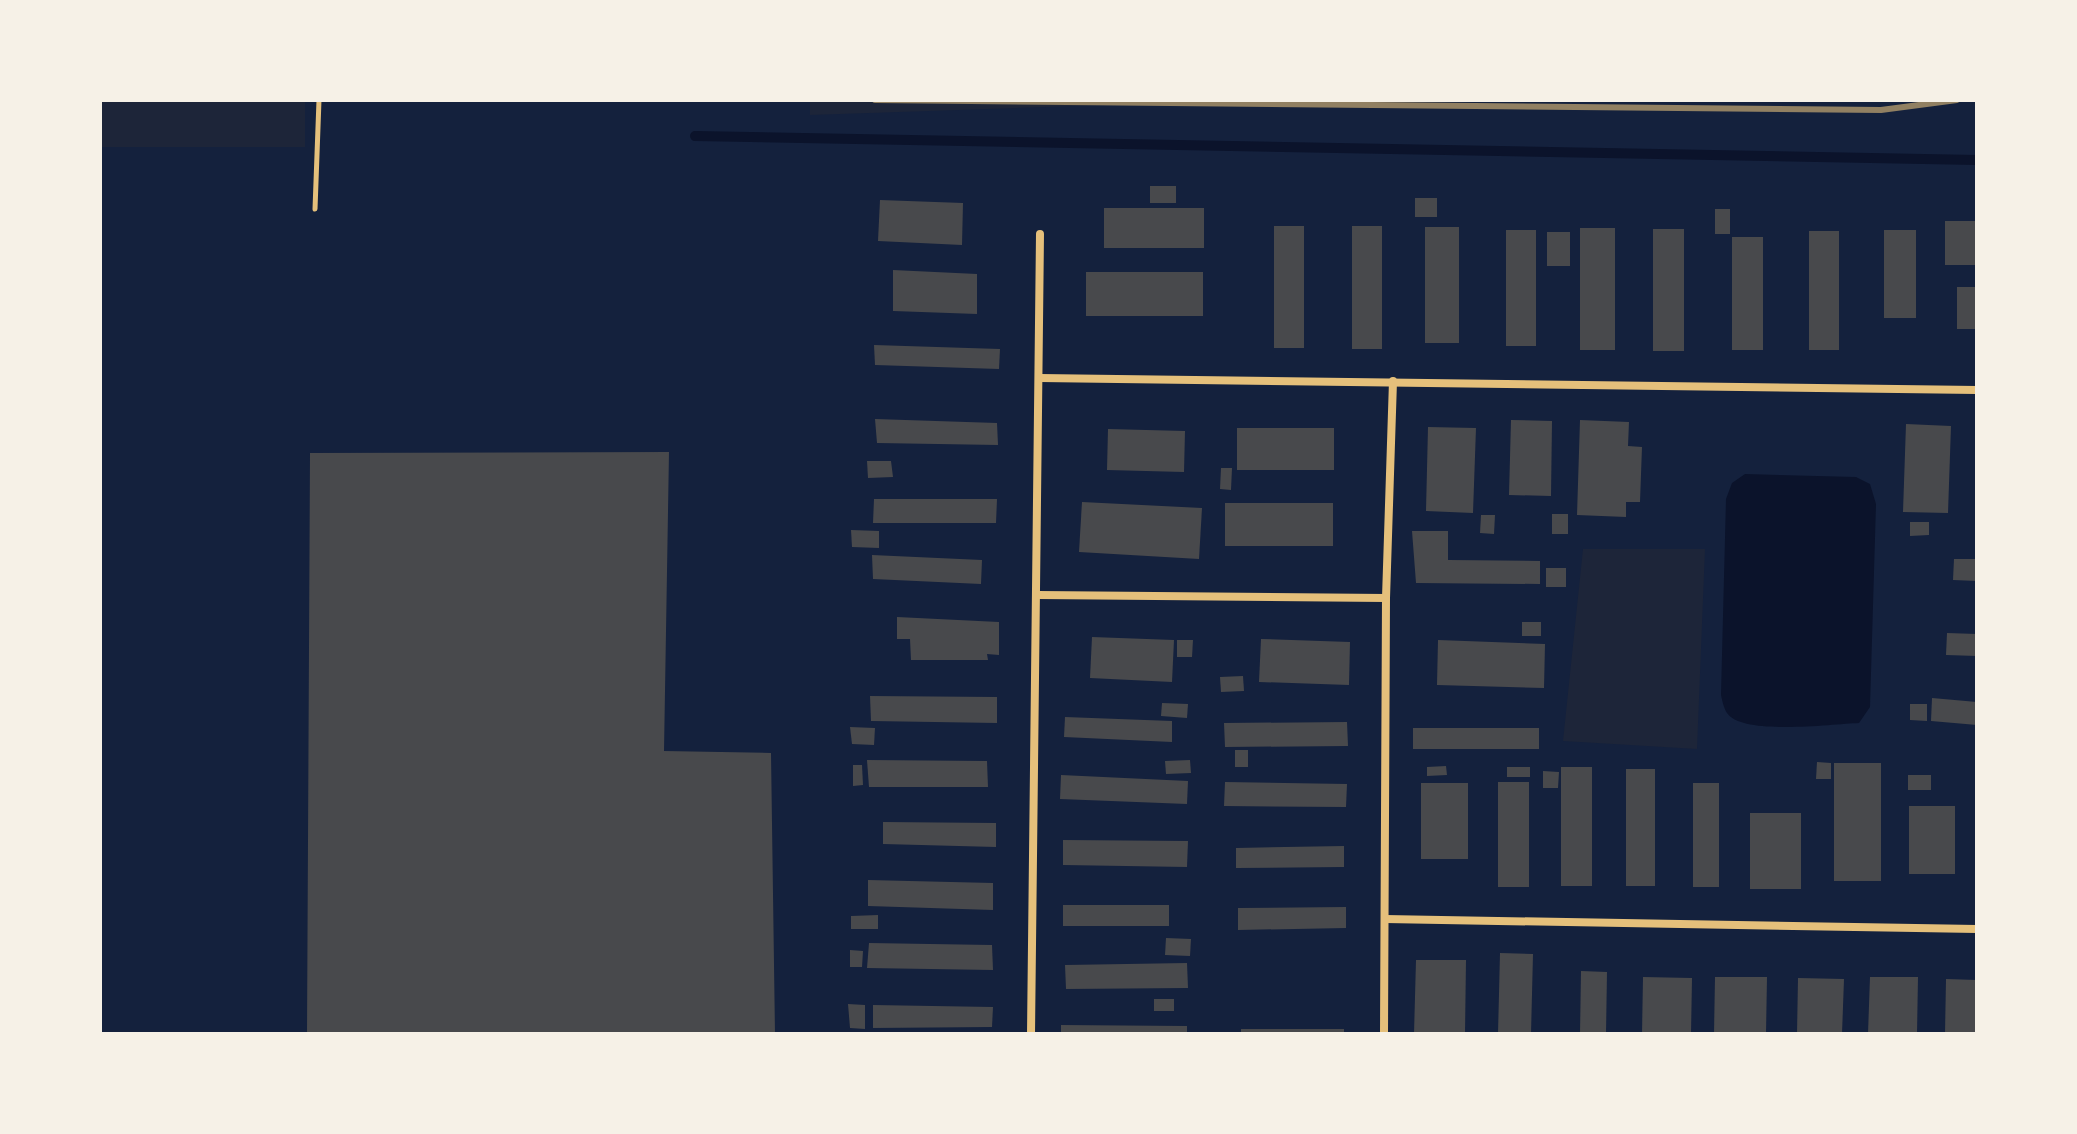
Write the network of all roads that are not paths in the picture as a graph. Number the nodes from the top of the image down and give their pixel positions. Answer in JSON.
{"nodes":[{"id":1,"x":1040,"y":234,"type":"dead end"},
{"id":2,"x":1040,"y":378,"type":"junction"},
{"id":3,"x":1393,"y":381,"type":"junction"},
{"id":4,"x":1977,"y":390,"type":"edge"},
{"id":5,"x":1038,"y":595,"type":"junction"},
{"id":6,"x":1386,"y":598,"type":"junction"},
{"id":7,"x":1385,"y":919,"type":"junction"},
{"id":8,"x":1977,"y":929,"type":"edge"},
{"id":9,"x":1031,"y":1034,"type":"edge"},
{"id":10,"x":1384,"y":1034,"type":"edge"}],
"edges":[{"from":1,"to":2,"type":"street"},
{"from":2,"to":3,"type":"street"},
{"from":2,"to":5,"type":"street"},
{"from":3,"to":4,"type":"street"},
{"from":3,"to":6,"type":"street"},
{"from":5,"to":6,"type":"street"},
{"from":5,"to":9,"type":"street"},
{"from":6,"to":7,"type":"street"},
{"from":7,"to":8,"type":"street"},
{"from":7,"to":10,"type":"street"}]}
